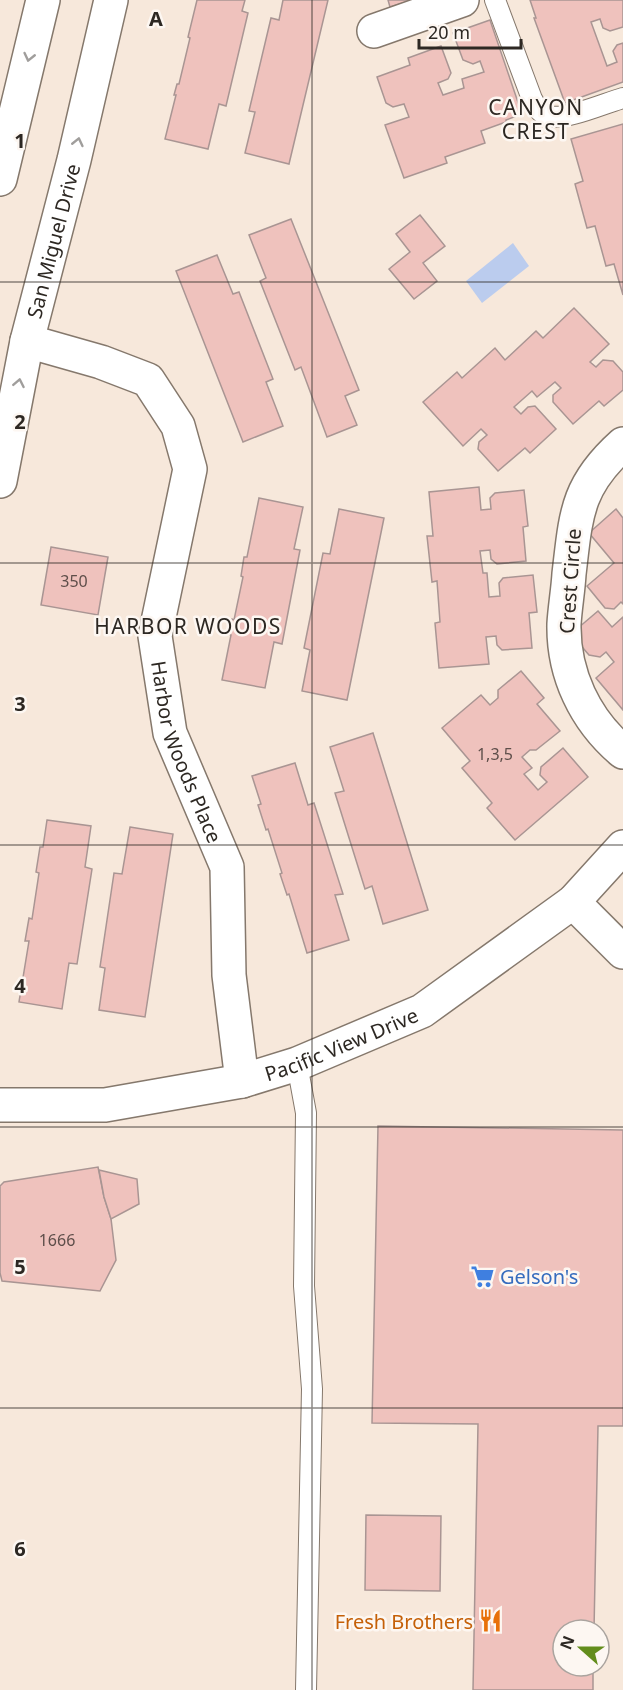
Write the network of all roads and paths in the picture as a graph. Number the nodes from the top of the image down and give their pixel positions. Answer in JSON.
{"nodes":[{"id":1,"x":43,"y":0,"type":"edge"},
{"id":2,"x":111,"y":0,"type":"edge"},
{"id":3,"x":462,"y":0,"type":"edge"},
{"id":4,"x":495,"y":0,"type":"edge"},
{"id":5,"x":374,"y":32,"type":"dead end"},
{"id":6,"x":623,"y":98,"type":"edge"},
{"id":7,"x":0,"y":179,"type":"edge"},
{"id":8,"x":27,"y":341,"type":"junction"},
{"id":9,"x":623,"y":444,"type":"edge"},
{"id":10,"x":0,"y":482,"type":"edge"},
{"id":11,"x":623,"y":752,"type":"edge"},
{"id":12,"x":623,"y":847,"type":"edge"},
{"id":13,"x":573,"y":902,"type":"junction"},
{"id":14,"x":623,"y":952,"type":"edge"},
{"id":15,"x":297,"y":1064,"type":"junction"},
{"id":16,"x":242,"y":1081,"type":"junction"},
{"id":17,"x":0,"y":1105,"type":"edge"},
{"id":18,"x":306,"y":1690,"type":"edge"}],
"edges":[{"from":1,"to":7,"type":"street","one_way":true},
{"from":8,"to":2,"type":"street","name":"San Miguel Drive","one_way":true},
{"from":3,"to":5,"type":"street"},
{"from":4,"to":6,"type":"lane"},
{"from":10,"to":8,"type":"street","name":"San Miguel Drive","one_way":true},
{"from":8,"to":16,"type":"street","name":"Harbor Woods Place"},
{"from":9,"to":11,"type":"street","name":"Crest Circle"},
{"from":12,"to":13,"type":"street","name":"Pacific View Drive"},
{"from":13,"to":14,"type":"street"},
{"from":13,"to":15,"type":"street","name":"Pacific View Drive"},
{"from":15,"to":16,"type":"street","name":"Pacific View Drive"},
{"from":15,"to":18,"type":"lane"},
{"from":16,"to":17,"type":"street","name":"Pacific View Drive"}]}
